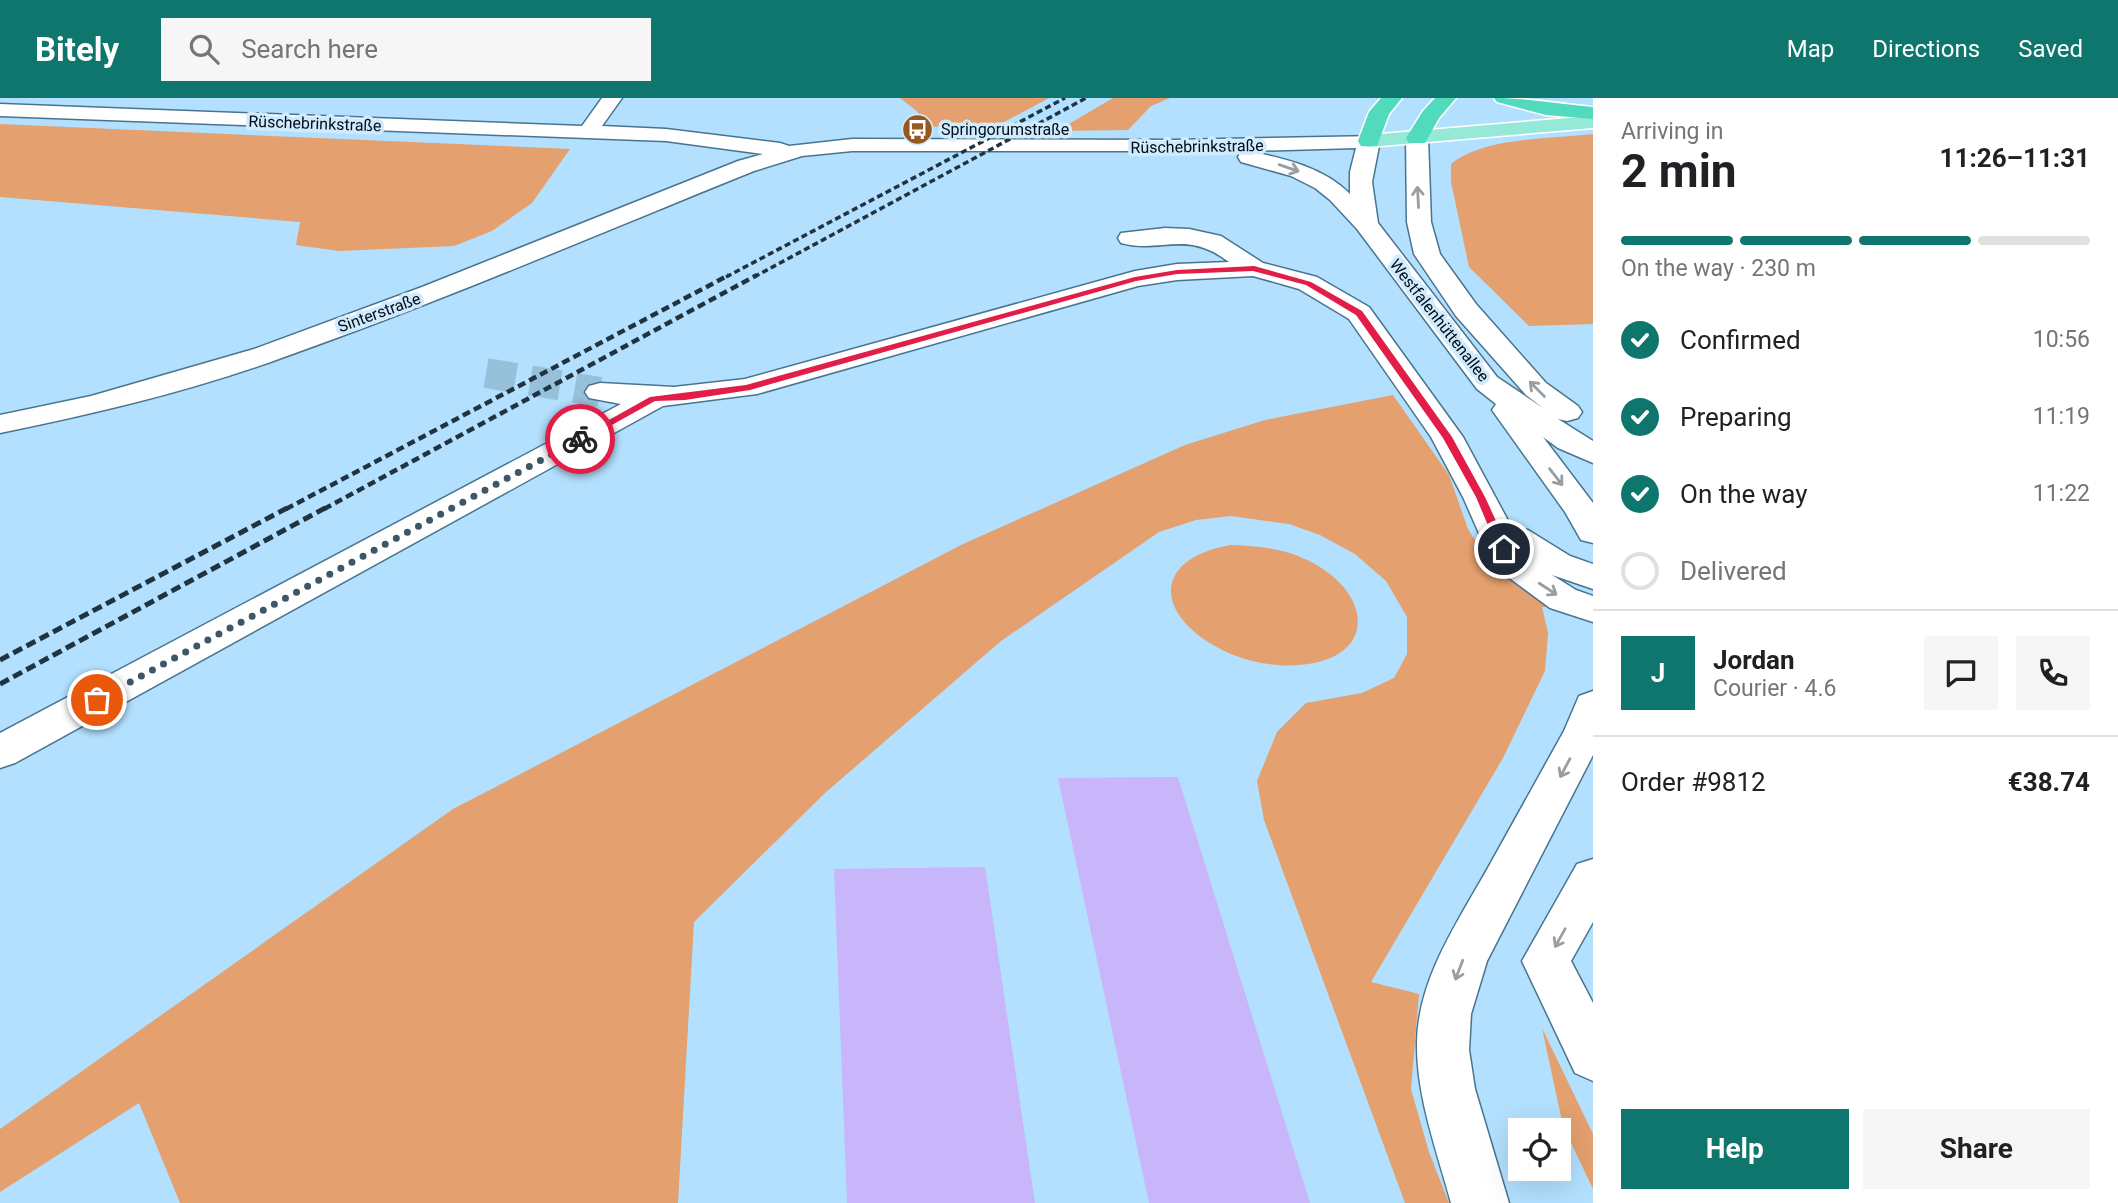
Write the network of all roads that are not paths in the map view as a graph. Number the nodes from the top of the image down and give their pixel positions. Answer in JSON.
{"nodes":[{"id":1,"x":612,"y":98,"type":"edge"},
{"id":2,"x":1392,"y":98,"type":"edge"},
{"id":3,"x":1446,"y":98,"type":"edge"},
{"id":4,"x":1504,"y":98,"type":"edge"},
{"id":5,"x":0,"y":110,"type":"edge"},
{"id":6,"x":1593,"y":113,"type":"edge"},
{"id":7,"x":1593,"y":122,"type":"edge"},
{"id":8,"x":589,"y":132,"type":"junction"},
{"id":9,"x":630,"y":134,"type":"junction"},
{"id":10,"x":1417,"y":138,"type":"junction"},
{"id":11,"x":1369,"y":141,"type":"junction"},
{"id":12,"x":1174,"y":146,"type":"junction"},
{"id":13,"x":800,"y":150,"type":"junction"},
{"id":14,"x":746,"y":166,"type":"junction"},
{"id":15,"x":1366,"y":224,"type":"junction"},
{"id":16,"x":1130,"y":238,"type":"dead end"},
{"id":17,"x":1254,"y":268,"type":"junction"},
{"id":18,"x":1487,"y":383,"type":"junction"},
{"id":19,"x":600,"y":392,"type":"tunnel mouth"},
{"id":20,"x":653,"y":399,"type":"junction"},
{"id":21,"x":0,"y":424,"type":"edge"},
{"id":22,"x":1593,"y":428,"type":"edge"},
{"id":23,"x":1593,"y":453,"type":"edge"},
{"id":24,"x":1480,"y":497,"type":"junction"},
{"id":25,"x":1593,"y":532,"type":"edge"},
{"id":26,"x":1593,"y":578,"type":"edge"},
{"id":27,"x":1593,"y":610,"type":"edge"},
{"id":28,"x":1593,"y":706,"type":"edge"},
{"id":29,"x":0,"y":752,"type":"edge"},
{"id":30,"x":1593,"y":878,"type":"edge"},
{"id":31,"x":1593,"y":1056,"type":"edge"},
{"id":32,"x":1480,"y":1203,"type":"edge"}],
"edges":[{"from":1,"to":8,"type":"street"},
{"from":2,"to":11,"type":"highway"},
{"from":3,"to":10,"type":"highway"},
{"from":4,"to":6,"type":"highway"},
{"from":5,"to":8,"type":"street","name":"Rüschebrinkstraße"},
{"from":7,"to":10,"type":"main road","name":"Rüschebrinkstraße"},
{"from":8,"to":9,"type":"street","name":"Rüschebrinkstraße"},
{"from":9,"to":13,"type":"street","name":"Rüschebrinkstraße"},
{"from":9,"to":14,"type":"street","name":"Rüschebrinkstraße"},
{"from":10,"to":11,"type":"main road","name":"Rüschebrinkstraße"},
{"from":22,"to":10,"type":"street","name":"Westfalenhüttenallee","one_way":true},
{"from":11,"to":12,"type":"street","name":"Rüschebrinkstraße"},
{"from":11,"to":15,"type":"street","name":"Westfalenhüttenallee"},
{"from":12,"to":13,"type":"street","name":"Rüschebrinkstraße"},
{"from":12,"to":15,"type":"street","name":"Westfalenhüttenallee","one_way":true},
{"from":13,"to":14,"type":"street","name":"Rüschebrinkstraße"},
{"from":14,"to":21,"type":"street","name":"Sinterstraße"},
{"from":15,"to":18,"type":"street","name":"Westfalenhüttenallee"},
{"from":16,"to":17,"type":"street"},
{"from":17,"to":20,"type":"street"},
{"from":17,"to":24,"type":"street"},
{"from":18,"to":23,"type":"street","name":"Westfalenhüttenallee"},
{"from":18,"to":25,"type":"street","one_way":true},
{"from":19,"to":20,"type":"street"},
{"from":20,"to":29,"type":"street"},
{"from":24,"to":26,"type":"street"},
{"from":24,"to":27,"type":"street","one_way":true},
{"from":28,"to":32,"type":"street","one_way":true},
{"from":30,"to":31,"type":"street","one_way":true}]}
